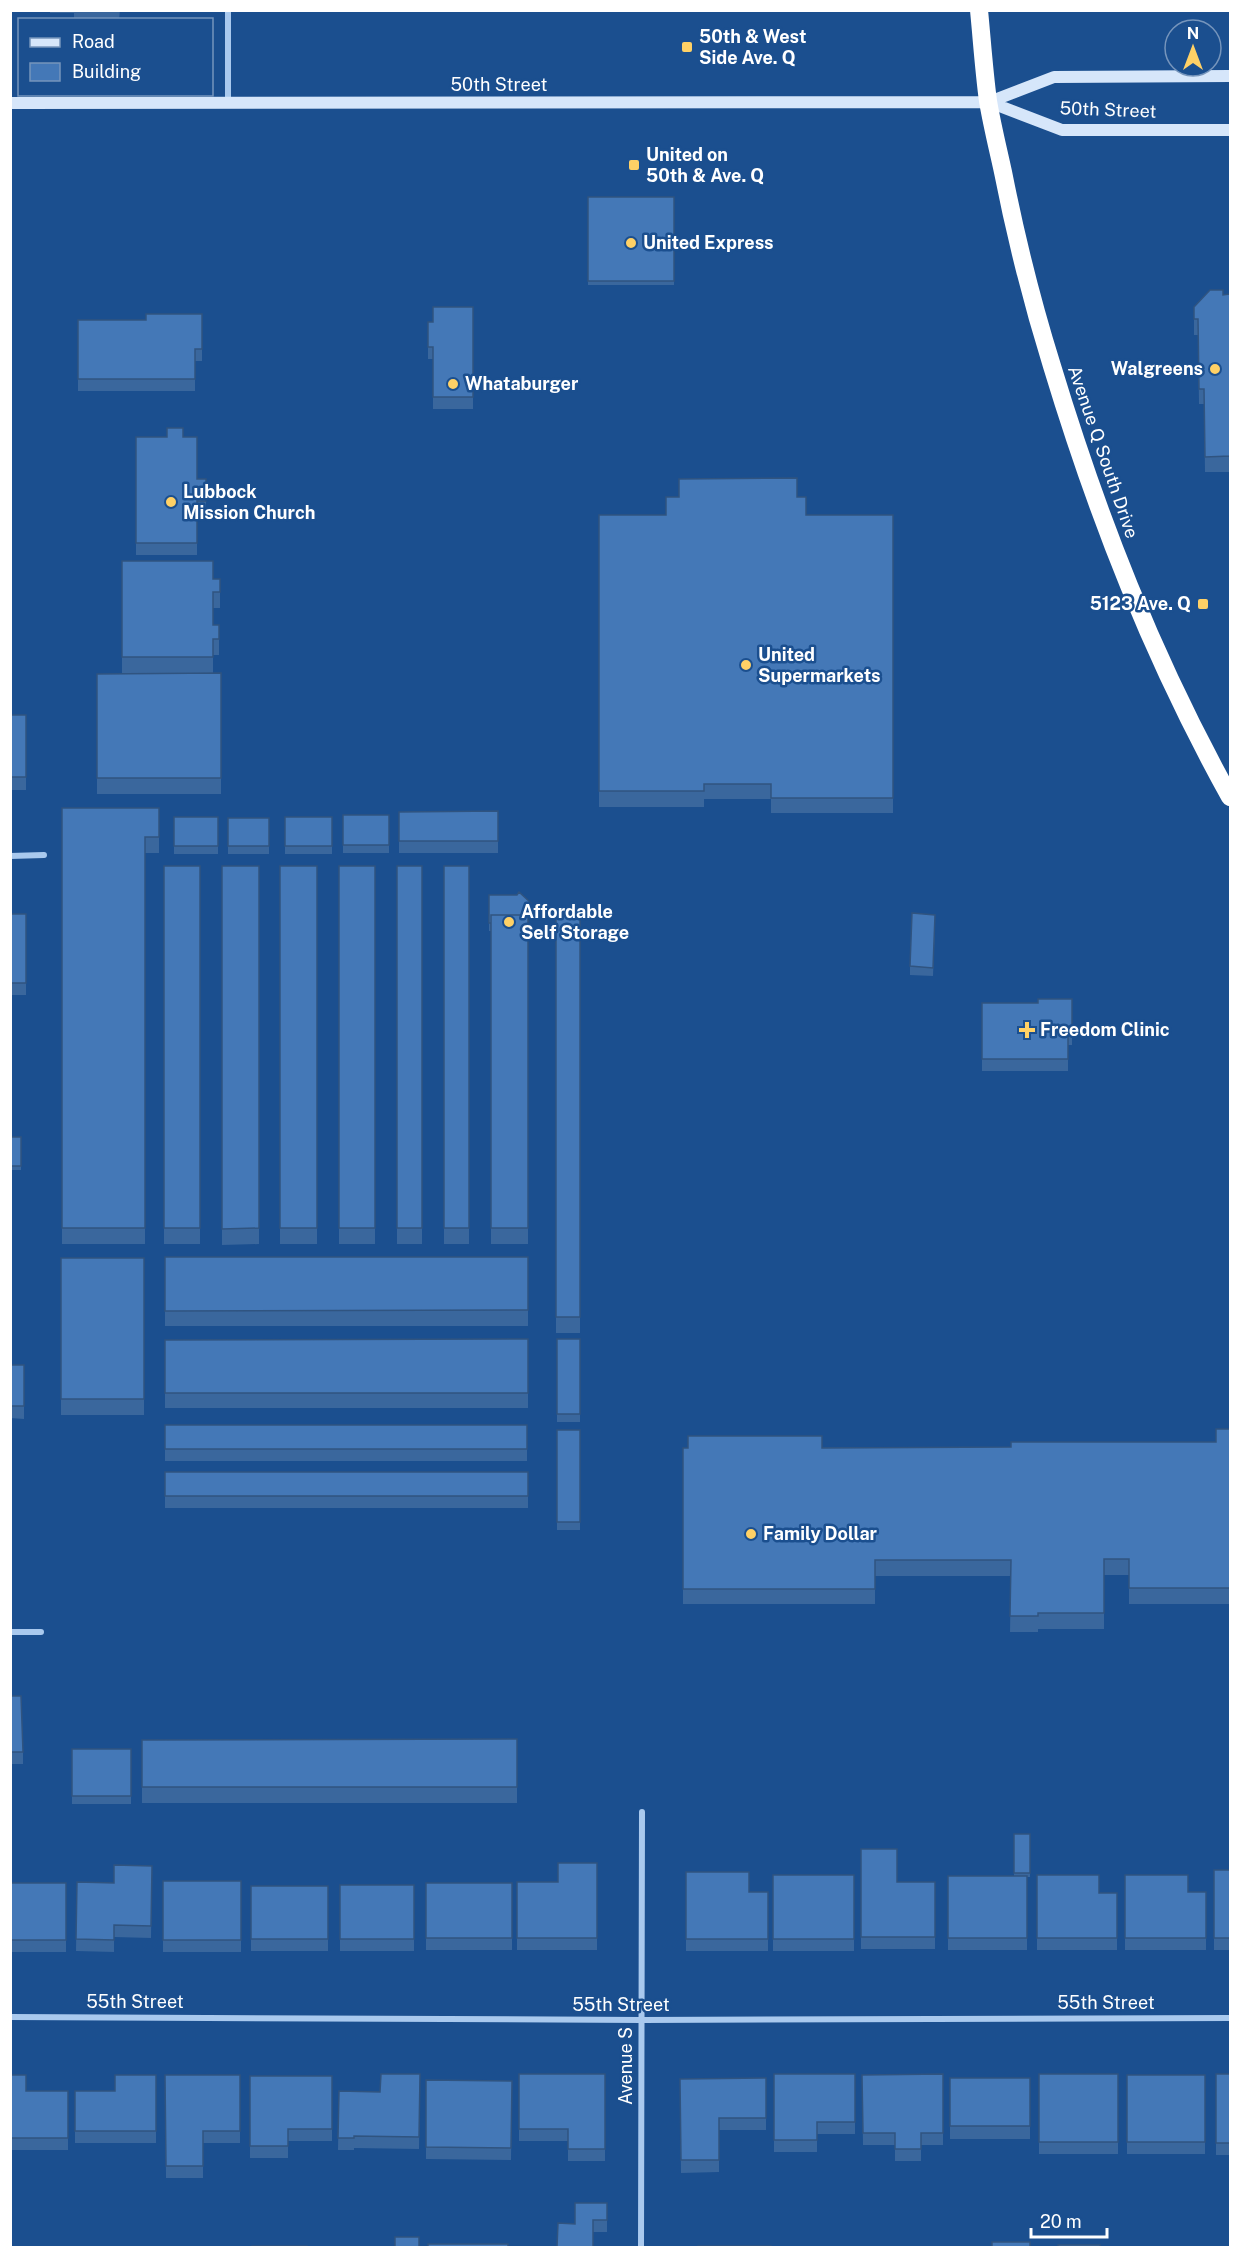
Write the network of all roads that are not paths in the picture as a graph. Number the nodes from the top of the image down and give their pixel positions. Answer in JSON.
{"nodes":[{"id":1,"x":228,"y":10,"type":"edge"},
{"id":2,"x":979,"y":10,"type":"edge"},
{"id":3,"x":1230,"y":76,"type":"edge"},
{"id":4,"x":988,"y":102,"type":"junction"},
{"id":5,"x":10,"y":103,"type":"edge"},
{"id":6,"x":228,"y":103,"type":"junction"},
{"id":7,"x":1230,"y":130,"type":"edge"},
{"id":8,"x":1230,"y":797,"type":"edge"},
{"id":9,"x":44,"y":855,"type":"dead end"},
{"id":10,"x":10,"y":856,"type":"edge"},
{"id":11,"x":10,"y":1632,"type":"edge"},
{"id":12,"x":41,"y":1632,"type":"dead end"},
{"id":13,"x":642,"y":1812,"type":"dead end"},
{"id":14,"x":10,"y":2017,"type":"edge"},
{"id":15,"x":1230,"y":2018,"type":"edge"},
{"id":16,"x":642,"y":2020,"type":"junction"},
{"id":17,"x":640,"y":2247,"type":"edge"}],
"edges":[{"from":1,"to":6,"type":"street"},
{"from":2,"to":4,"type":"highway","name":"Avenue Q South Drive"},
{"from":3,"to":4,"type":"main road","name":"50th Street"},
{"from":4,"to":6,"type":"main road","name":"50th Street"},
{"from":4,"to":7,"type":"main road","name":"50th Street"},
{"from":4,"to":8,"type":"highway","name":"Avenue Q South Drive"},
{"from":5,"to":6,"type":"main road","name":"50th Street"},
{"from":9,"to":10,"type":"street"},
{"from":11,"to":12,"type":"street"},
{"from":13,"to":16,"type":"street","name":"Avenue S"},
{"from":14,"to":16,"type":"street","name":"55th Street"},
{"from":15,"to":16,"type":"street","name":"55th Street"},
{"from":16,"to":17,"type":"street","name":"Avenue S"}]}
